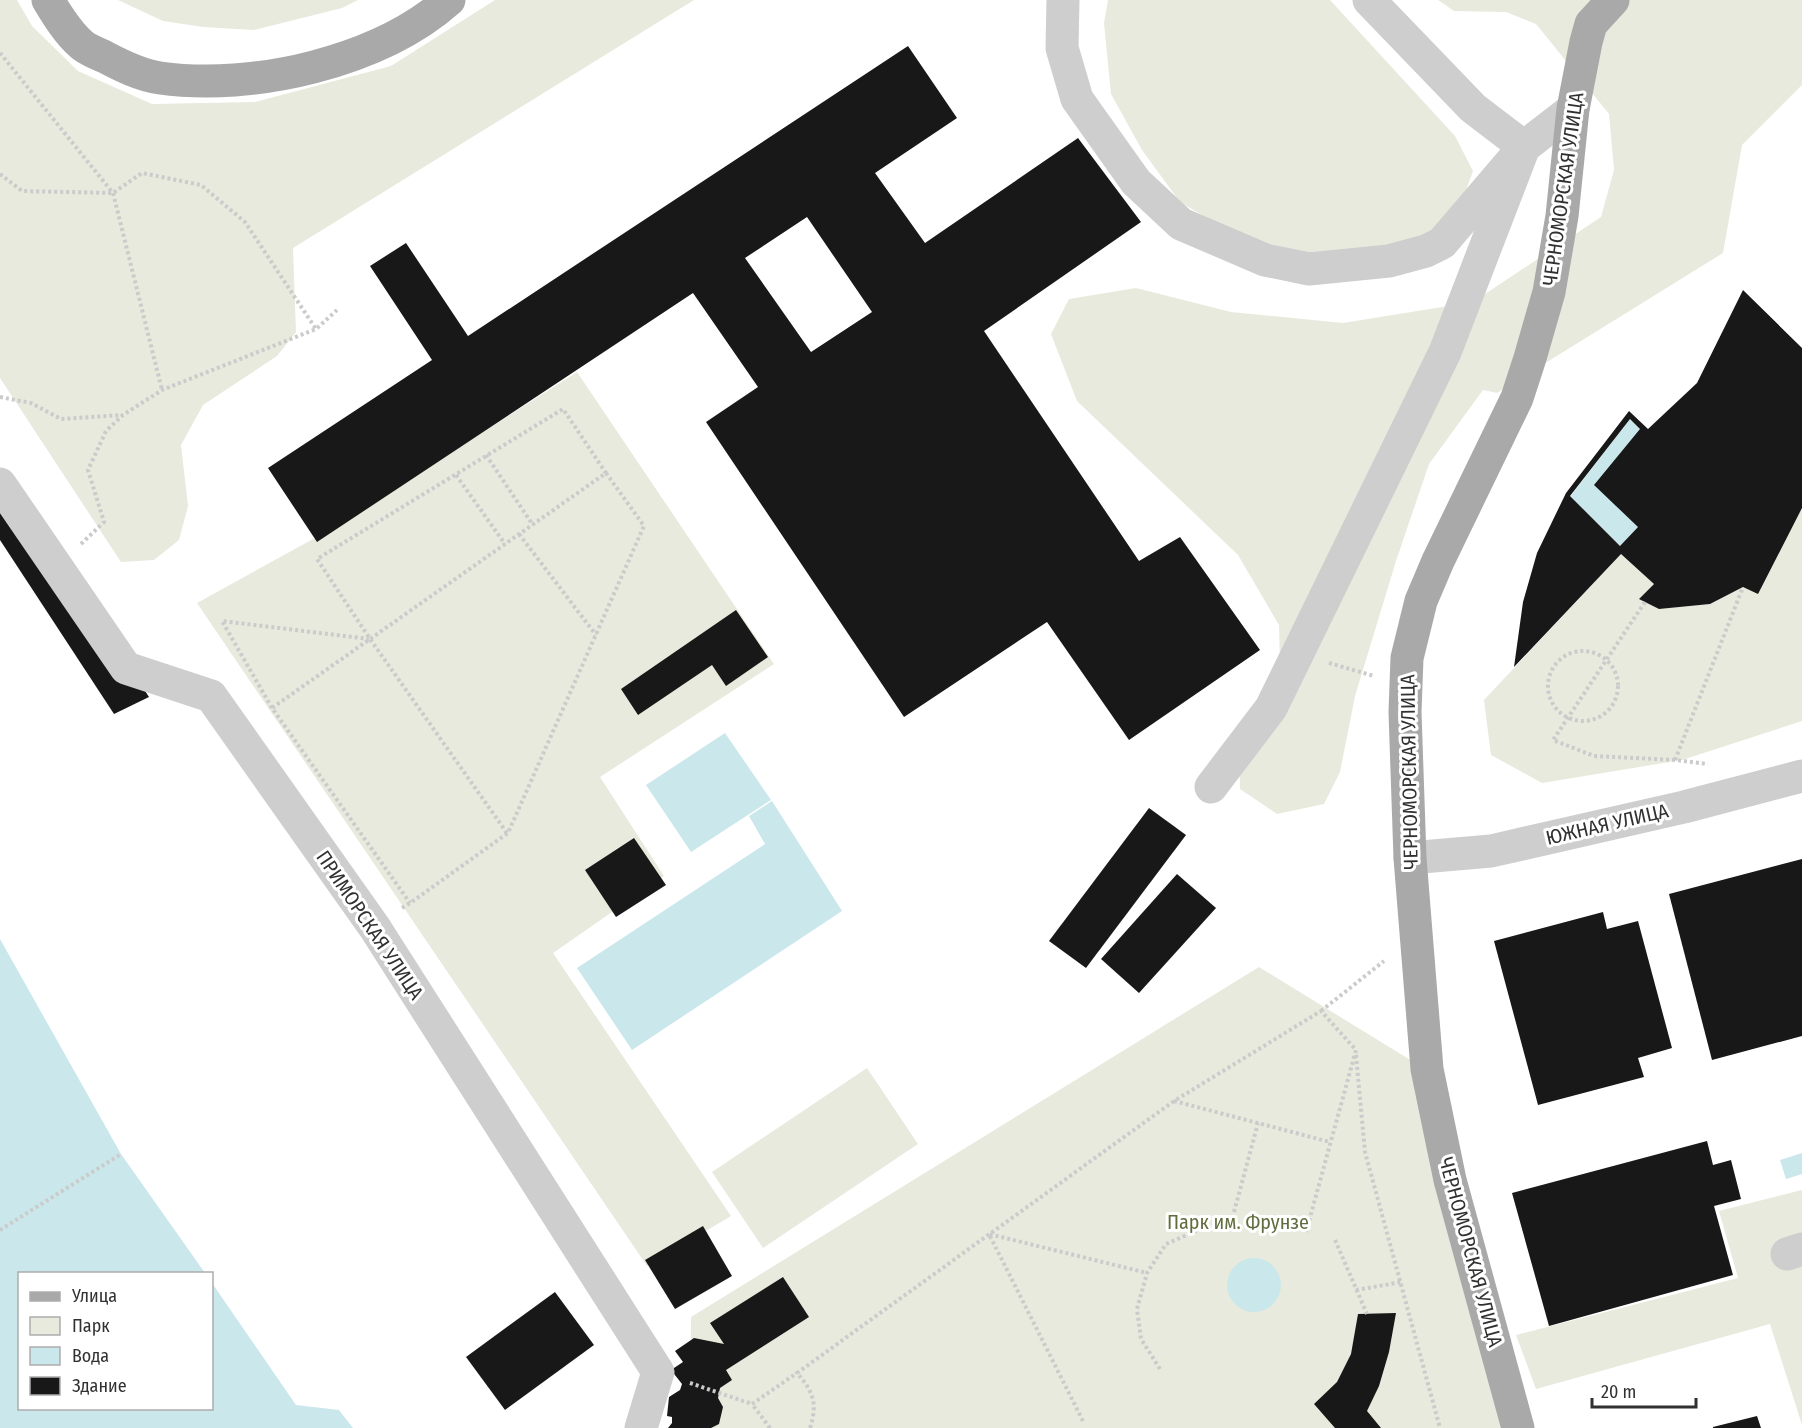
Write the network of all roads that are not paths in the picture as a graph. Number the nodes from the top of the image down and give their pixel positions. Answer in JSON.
{"nodes":[{"id":1,"x":48,"y":0,"type":"edge"},
{"id":2,"x":449,"y":0,"type":"edge"},
{"id":3,"x":1063,"y":0,"type":"edge"},
{"id":4,"x":1369,"y":0,"type":"edge"},
{"id":5,"x":1613,"y":0,"type":"edge"},
{"id":6,"x":1573,"y":109,"type":"junction"},
{"id":7,"x":1524,"y":147,"type":"junction"},
{"id":8,"x":0,"y":484,"type":"edge"},
{"id":9,"x":1802,"y":776,"type":"edge"},
{"id":10,"x":1211,"y":787,"type":"dead end"},
{"id":11,"x":1410,"y":858,"type":"junction"},
{"id":12,"x":641,"y":1428,"type":"edge"},
{"id":13,"x":1518,"y":1428,"type":"edge"}],
"edges":[{"from":1,"to":2,"type":"main road"},
{"from":3,"to":7,"type":"street"},
{"from":4,"to":7,"type":"street"},
{"from":5,"to":6,"type":"main road","name":"ЧЕРНОМОРСКАЯ УЛИЦА"},
{"from":6,"to":7,"type":"street"},
{"from":6,"to":11,"type":"main road","name":"ЧЕРНОМОРСКАЯ УЛИЦА"},
{"from":7,"to":10,"type":"street"},
{"from":8,"to":12,"type":"street","name":"ПРИМОРСКАЯ УЛИЦА"},
{"from":9,"to":11,"type":"street","name":"ЮЖНАЯ УЛИЦА"},
{"from":11,"to":13,"type":"main road","name":"ЧЕРНОМОРСКАЯ УЛИЦА"}]}
